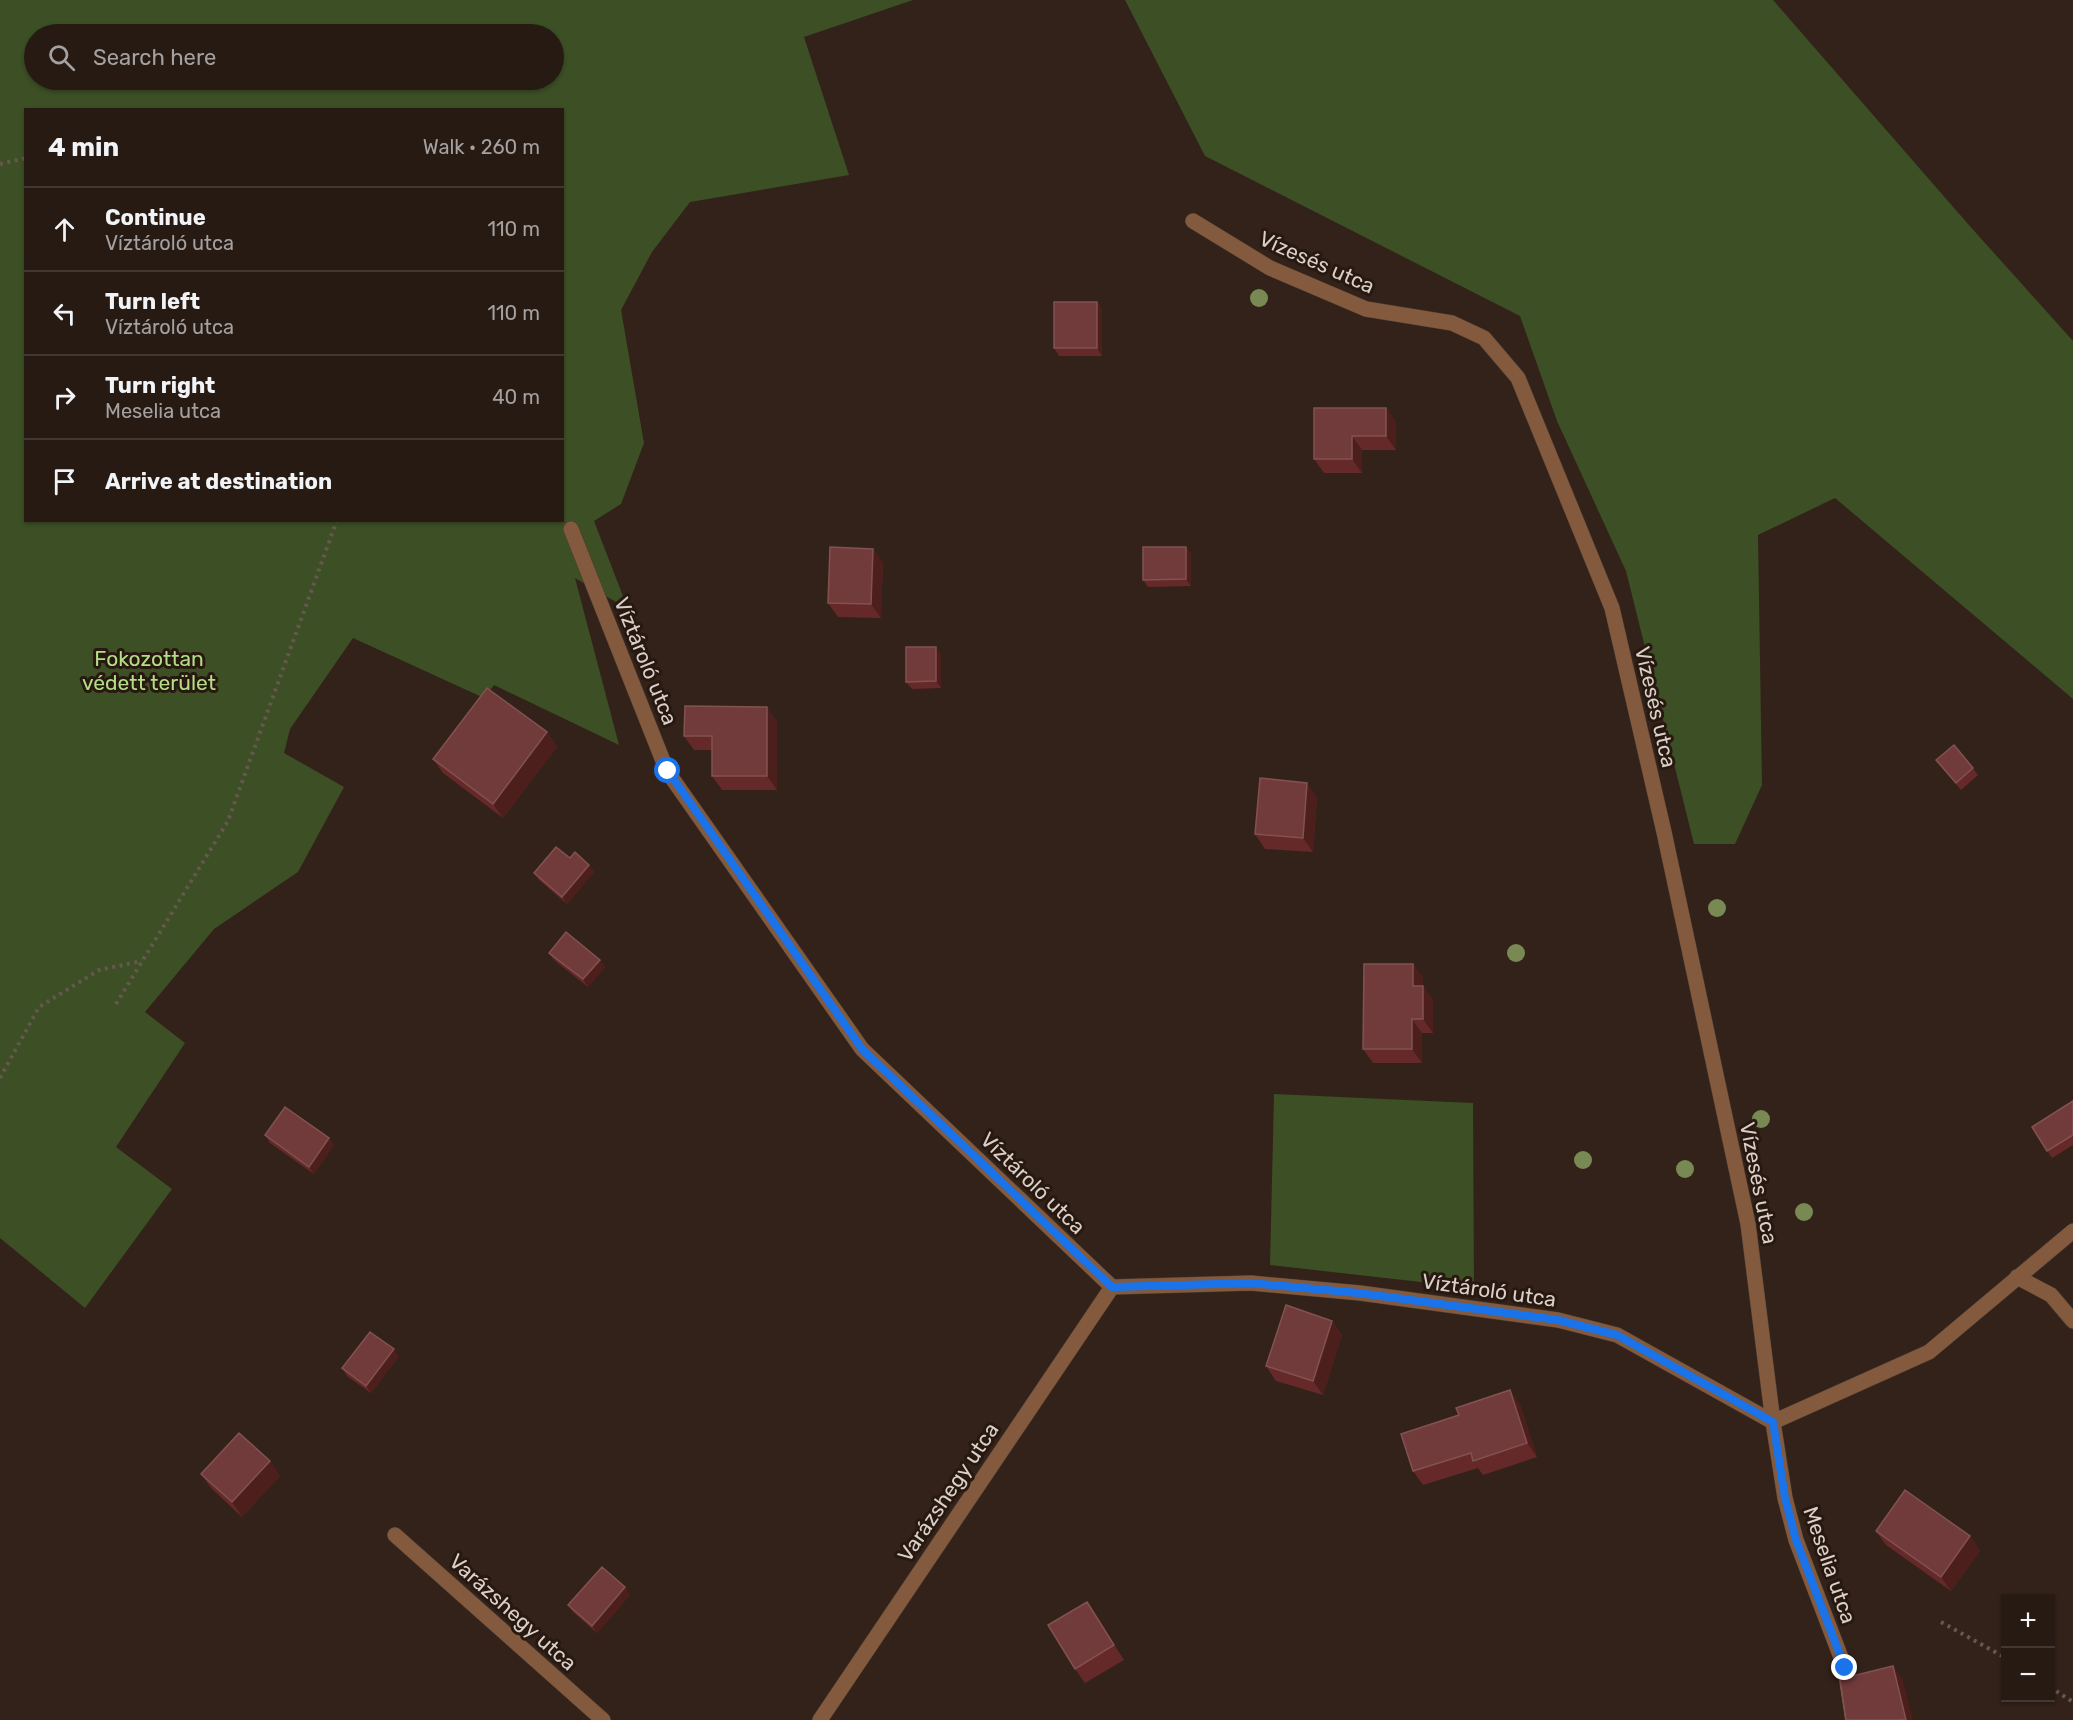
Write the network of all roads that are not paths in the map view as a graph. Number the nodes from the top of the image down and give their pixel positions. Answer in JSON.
{"nodes":[{"id":1,"x":1193,"y":221,"type":"dead end"},
{"id":2,"x":571,"y":529,"type":"dead end"},
{"id":3,"x":2073,"y":1231,"type":"edge"},
{"id":4,"x":2017,"y":1277,"type":"junction"},
{"id":5,"x":1112,"y":1287,"type":"junction"},
{"id":6,"x":2073,"y":1321,"type":"edge"},
{"id":7,"x":1773,"y":1422,"type":"junction"},
{"id":8,"x":395,"y":1535,"type":"dead end"},
{"id":9,"x":603,"y":1720,"type":"edge"},
{"id":10,"x":820,"y":1720,"type":"edge"},
{"id":11,"x":1853,"y":1720,"type":"edge"}],
"edges":[{"from":1,"to":7,"type":"street","name":"Vízesés utca"},
{"from":2,"to":5,"type":"street","name":"Víztároló utca"},
{"from":3,"to":4,"type":"street"},
{"from":4,"to":6,"type":"street"},
{"from":4,"to":7,"type":"street"},
{"from":5,"to":7,"type":"street","name":"Víztároló utca"},
{"from":5,"to":10,"type":"street","name":"Varázshegy utca"},
{"from":7,"to":11,"type":"street","name":"Meselia utca"},
{"from":8,"to":9,"type":"street","name":"Varázshegy utca"}]}
